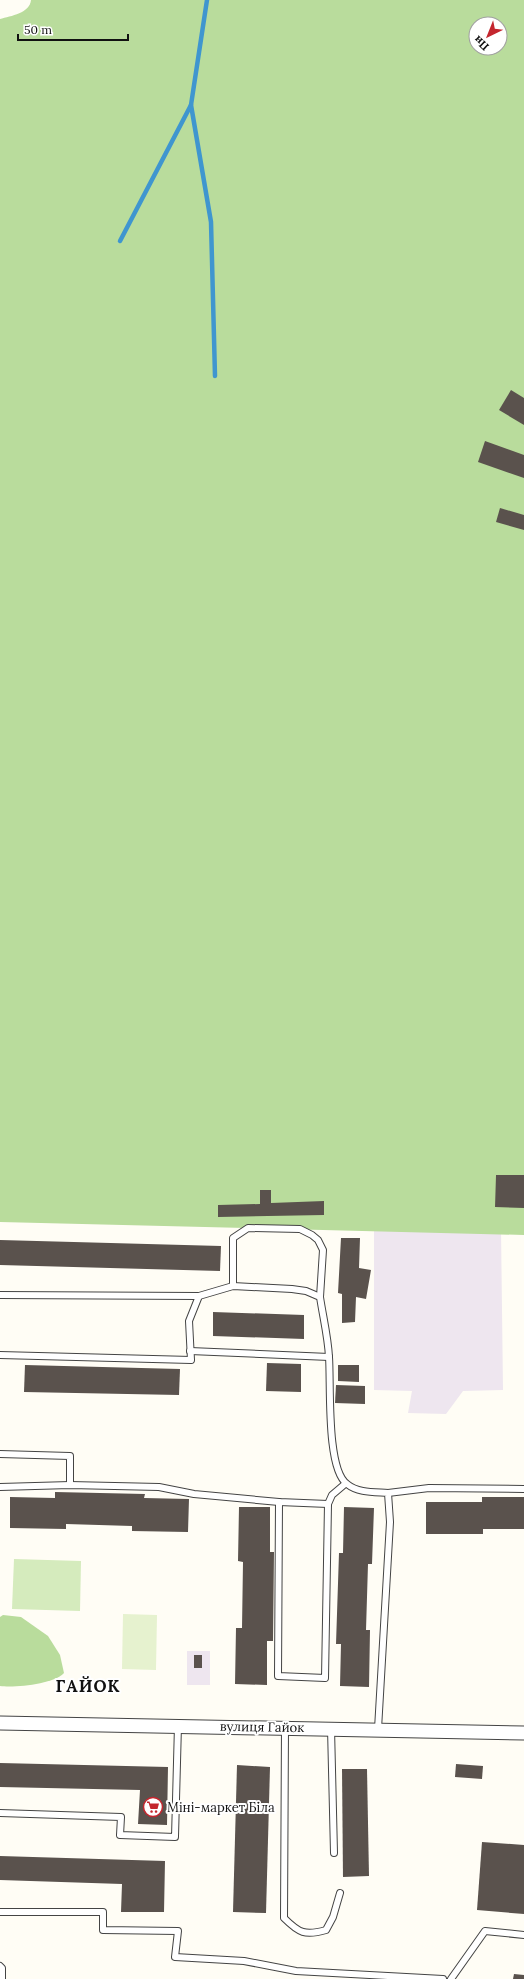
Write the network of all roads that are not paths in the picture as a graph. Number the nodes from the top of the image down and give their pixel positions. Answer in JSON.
{"nodes":[{"id":1,"x":233,"y":1286,"type":"junction"},
{"id":2,"x":0,"y":1295,"type":"edge"},
{"id":3,"x":198,"y":1296,"type":"junction"},
{"id":4,"x":320,"y":1297,"type":"junction"},
{"id":5,"x":190,"y":1351,"type":"junction"},
{"id":6,"x":0,"y":1355,"type":"edge"},
{"id":7,"x":329,"y":1357,"type":"junction"},
{"id":8,"x":0,"y":1454,"type":"edge"},
{"id":9,"x":346,"y":1484,"type":"junction"},
{"id":10,"x":70,"y":1485,"type":"junction"},
{"id":11,"x":0,"y":1487,"type":"edge"},
{"id":12,"x":524,"y":1489,"type":"edge"},
{"id":13,"x":388,"y":1493,"type":"junction"},
{"id":14,"x":279,"y":1502,"type":"junction"},
{"id":15,"x":328,"y":1504,"type":"junction"},
{"id":16,"x":0,"y":1723,"type":"edge"},
{"id":17,"x":178,"y":1725,"type":"junction"},
{"id":18,"x":286,"y":1727,"type":"junction"},
{"id":19,"x":331,"y":1728,"type":"junction"},
{"id":20,"x":378,"y":1729,"type":"junction"},
{"id":21,"x":524,"y":1733,"type":"edge"},
{"id":22,"x":0,"y":1813,"type":"edge"},
{"id":23,"x":334,"y":1853,"type":"dead end"},
{"id":24,"x":340,"y":1893,"type":"dead end"},
{"id":25,"x":0,"y":1912,"type":"edge"},
{"id":26,"x":524,"y":1935,"type":"edge"},
{"id":27,"x":0,"y":1966,"type":"edge"},
{"id":28,"x":2,"y":1979,"type":"edge"},
{"id":29,"x":443,"y":1979,"type":"edge"},
{"id":30,"x":451,"y":1979,"type":"edge"}],
"edges":[{"from":1,"to":3,"type":"lane"},
{"from":1,"to":4,"type":"lane"},
{"from":1,"to":4,"type":"lane"},
{"from":2,"to":3,"type":"lane"},
{"from":3,"to":5,"type":"lane"},
{"from":4,"to":7,"type":"lane"},
{"from":5,"to":6,"type":"lane"},
{"from":5,"to":7,"type":"lane"},
{"from":7,"to":9,"type":"lane"},
{"from":8,"to":10,"type":"lane"},
{"from":9,"to":13,"type":"lane"},
{"from":9,"to":15,"type":"lane"},
{"from":10,"to":11,"type":"lane"},
{"from":10,"to":14,"type":"lane"},
{"from":12,"to":13,"type":"lane"},
{"from":13,"to":20,"type":"lane"},
{"from":14,"to":15,"type":"lane"},
{"from":14,"to":15,"type":"lane"},
{"from":16,"to":17,"type":"street","name":"вулиця Гайок"},
{"from":17,"to":18,"type":"street","name":"вулиця Гайок"},
{"from":17,"to":22,"type":"lane"},
{"from":18,"to":19,"type":"street","name":"вулиця Гайок"},
{"from":18,"to":24,"type":"lane"},
{"from":19,"to":20,"type":"street","name":"вулиця Гайок"},
{"from":19,"to":23,"type":"lane"},
{"from":20,"to":21,"type":"street","name":"вулиця Гайок"},
{"from":25,"to":29,"type":"lane"},
{"from":26,"to":30,"type":"lane"},
{"from":27,"to":28,"type":"lane"}]}
